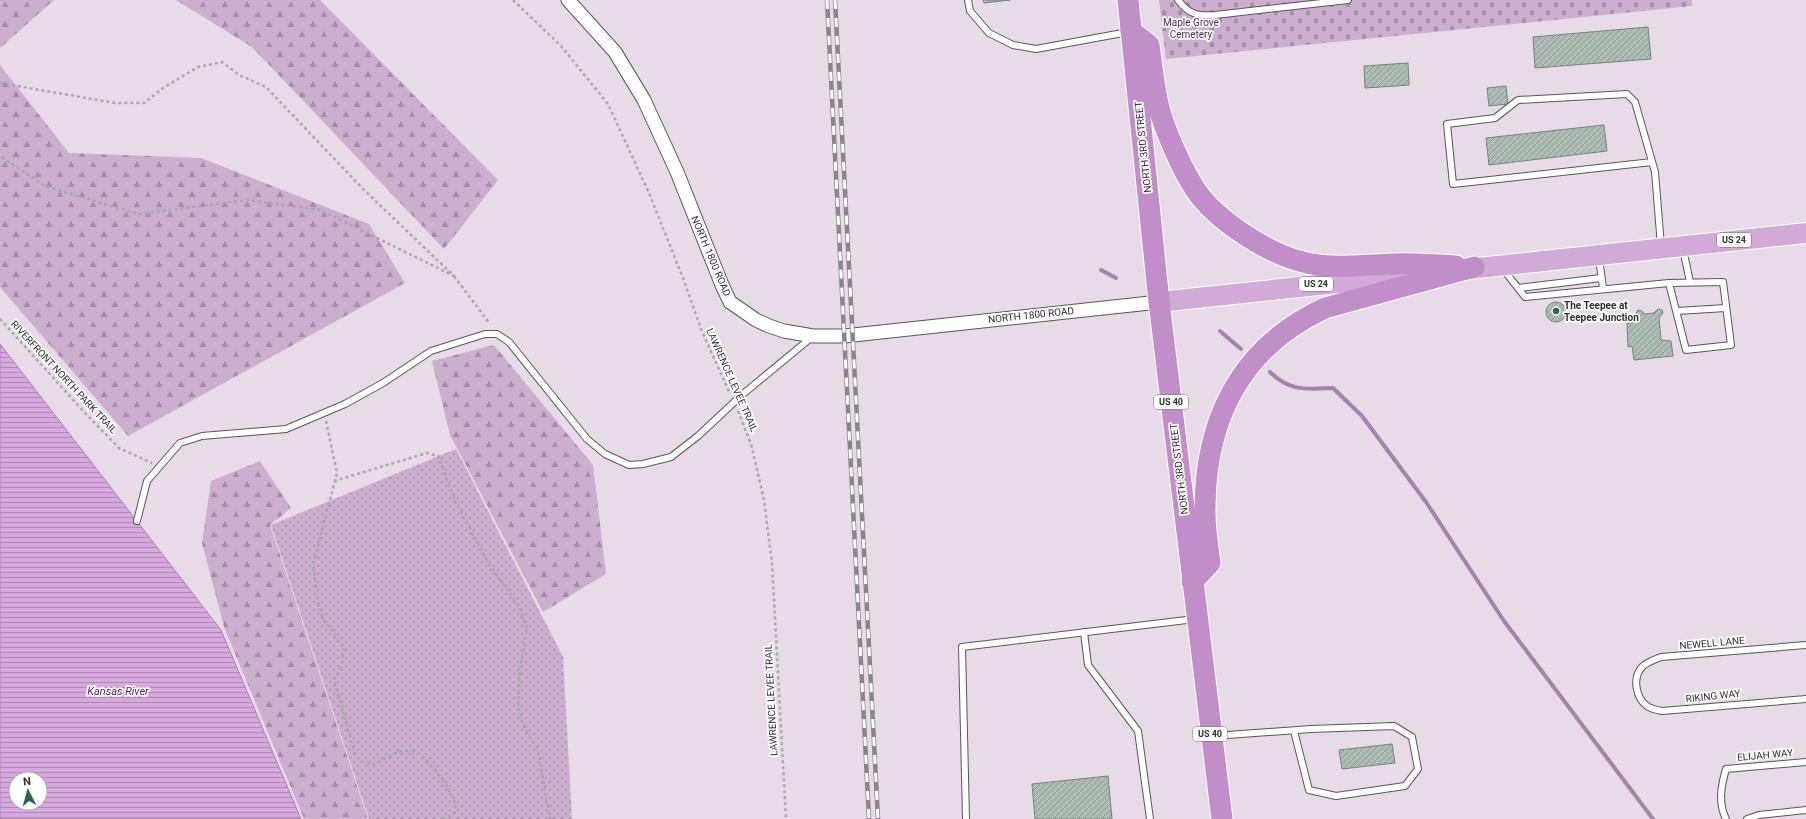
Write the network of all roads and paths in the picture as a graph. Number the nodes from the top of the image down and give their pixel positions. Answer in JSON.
{"nodes":[{"id":1,"x":513,"y":0,"type":"edge"},
{"id":2,"x":568,"y":0,"type":"edge"},
{"id":3,"x":968,"y":0,"type":"edge"},
{"id":4,"x":1128,"y":0,"type":"edge"},
{"id":5,"x":1178,"y":0,"type":"edge"},
{"id":6,"x":1348,"y":0,"type":"edge"},
{"id":7,"x":1132,"y":31,"type":"junction"},
{"id":8,"x":0,"y":83,"type":"edge"},
{"id":9,"x":0,"y":156,"type":"edge"},
{"id":10,"x":1652,"y":162,"type":"junction"},
{"id":11,"x":1806,"y":233,"type":"edge"},
{"id":12,"x":1682,"y":246,"type":"junction"},
{"id":13,"x":1661,"y":248,"type":"junction"},
{"id":14,"x":1598,"y":254,"type":"junction"},
{"id":15,"x":1500,"y":264,"type":"junction"},
{"id":16,"x":1474,"y":267,"type":"junction"},
{"id":17,"x":454,"y":276,"type":"junction"},
{"id":18,"x":1601,"y":278,"type":"junction"},
{"id":19,"x":1669,"y":282,"type":"junction"},
{"id":20,"x":1690,"y":282,"type":"junction"},
{"id":21,"x":1518,"y":288,"type":"junction"},
{"id":22,"x":1603,"y":288,"type":"junction"},
{"id":23,"x":1159,"y":302,"type":"junction"},
{"id":24,"x":1726,"y":308,"type":"junction"},
{"id":25,"x":1677,"y":311,"type":"junction"},
{"id":26,"x":0,"y":319,"type":"edge"},
{"id":27,"x":497,"y":334,"type":"junction"},
{"id":28,"x":813,"y":336,"type":"junction"},
{"id":29,"x":734,"y":402,"type":"junction"},
{"id":30,"x":324,"y":413,"type":"junction"},
{"id":31,"x":159,"y":467,"type":"junction"},
{"id":32,"x":334,"y":481,"type":"junction"},
{"id":33,"x":137,"y":521,"type":"dead end"},
{"id":34,"x":1192,"y":582,"type":"junction"},
{"id":35,"x":1197,"y":619,"type":"junction"},
{"id":36,"x":1084,"y":632,"type":"junction"},
{"id":37,"x":1806,"y":645,"type":"edge"},
{"id":38,"x":1636,"y":686,"type":"joint"},
{"id":39,"x":1806,"y":699,"type":"edge"},
{"id":40,"x":1294,"y":731,"type":"junction"},
{"id":41,"x":1211,"y":736,"type":"junction"},
{"id":42,"x":1806,"y":762,"type":"edge"},
{"id":43,"x":1806,"y":810,"type":"edge"},
{"id":44,"x":439,"y":819,"type":"edge"},
{"id":45,"x":550,"y":819,"type":"edge"},
{"id":46,"x":786,"y":819,"type":"edge"},
{"id":47,"x":966,"y":819,"type":"edge"},
{"id":48,"x":1150,"y":819,"type":"edge"},
{"id":49,"x":1222,"y":819,"type":"edge"},
{"id":50,"x":1726,"y":819,"type":"edge"},
{"id":51,"x":1747,"y":819,"type":"edge"}],
"edges":[{"from":1,"to":29,"type":"path","name":"LAWRENCE LEVEE TRAIL"},
{"from":2,"to":28,"type":"street","name":"NORTH 1800 ROAD"},
{"from":3,"to":7,"type":"lane"},
{"from":4,"to":7,"type":"highway","name":"NORTH 3RD STREET"},
{"from":5,"to":6,"type":"lane"},
{"from":7,"to":16,"type":"highway"},
{"from":7,"to":23,"type":"highway","name":"NORTH 3RD STREET"},
{"from":8,"to":17,"type":"path"},
{"from":9,"to":17,"type":"path"},
{"from":10,"to":10,"type":"lane"},
{"from":10,"to":13,"type":"lane"},
{"from":11,"to":12,"type":"main road","number":"US 24"},
{"from":12,"to":13,"type":"main road","number":"US 24"},
{"from":12,"to":20,"type":"lane"},
{"from":13,"to":14,"type":"main road","number":"US 24"},
{"from":14,"to":15,"type":"main road","number":"US 24"},
{"from":14,"to":18,"type":"lane"},
{"from":15,"to":16,"type":"main road","number":"US 24"},
{"from":15,"to":21,"type":"lane"},
{"from":16,"to":23,"type":"main road","number":"US 24"},
{"from":16,"to":34,"type":"highway"},
{"from":17,"to":27,"type":"path"},
{"from":18,"to":21,"type":"lane"},
{"from":18,"to":22,"type":"lane"},
{"from":19,"to":20,"type":"lane"},
{"from":19,"to":22,"type":"lane"},
{"from":19,"to":25,"type":"lane"},
{"from":20,"to":24,"type":"lane"},
{"from":21,"to":22,"type":"lane"},
{"from":23,"to":28,"type":"street","name":"NORTH 1800 ROAD"},
{"from":23,"to":34,"type":"highway","name":"NORTH 3RD STREET","number":"US 40"},
{"from":24,"to":25,"type":"lane"},
{"from":24,"to":25,"type":"lane"},
{"from":26,"to":31,"type":"path","name":"RIVERFRONT NORTH PARK TRAIL"},
{"from":27,"to":29,"type":"lane"},
{"from":27,"to":30,"type":"lane"},
{"from":28,"to":29,"type":"lane"},
{"from":29,"to":46,"type":"path","name":"LAWRENCE LEVEE TRAIL"},
{"from":30,"to":31,"type":"lane"},
{"from":30,"to":32,"type":"path"},
{"from":31,"to":33,"type":"lane"},
{"from":32,"to":44,"type":"path"},
{"from":32,"to":45,"type":"path"},
{"from":34,"to":35,"type":"highway","name":"NORTH 3RD STREET","number":"US 40"},
{"from":35,"to":36,"type":"lane"},
{"from":35,"to":41,"type":"highway","name":"NORTH 3RD STREET","number":"US 40"},
{"from":36,"to":47,"type":"lane"},
{"from":36,"to":48,"type":"lane"},
{"from":37,"to":38,"type":"lane","name":"NEWELL LANE"},
{"from":38,"to":39,"type":"lane","name":"RIKING WAY"},
{"from":40,"to":40,"type":"lane"},
{"from":40,"to":41,"type":"lane"},
{"from":41,"to":49,"type":"highway","name":"NORTH 3RD STREET","number":"US 40"},
{"from":42,"to":50,"type":"lane","name":"ELIJAH WAY"},
{"from":43,"to":51,"type":"lane"}]}
